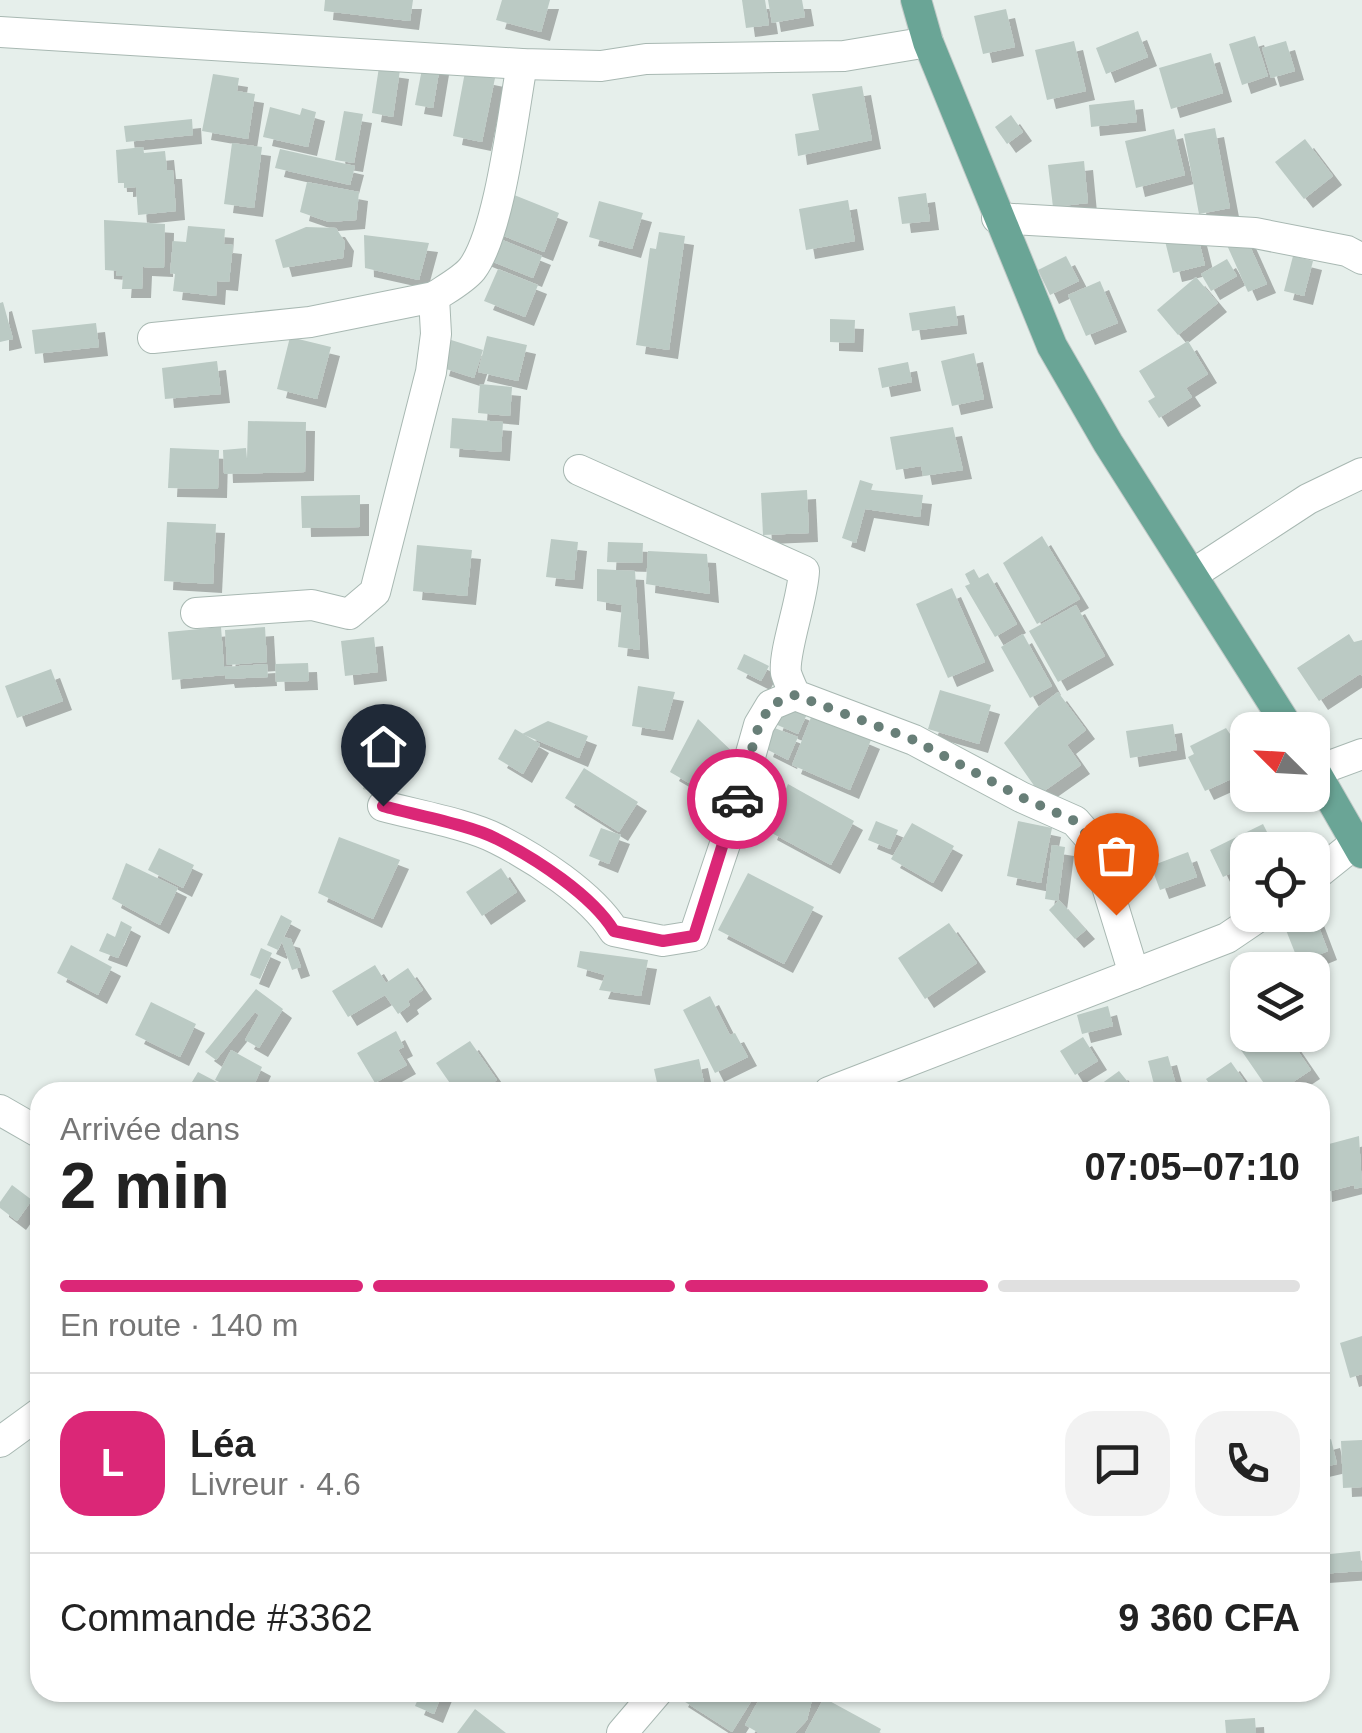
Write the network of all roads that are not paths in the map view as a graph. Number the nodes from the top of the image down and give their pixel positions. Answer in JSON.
{"nodes":[{"id":1,"x":916,"y":0,"type":"edge"},
{"id":2,"x":0,"y":32,"type":"edge"},
{"id":3,"x":928,"y":42,"type":"junction"},
{"id":4,"x":522,"y":64,"type":"junction"},
{"id":5,"x":997,"y":218,"type":"junction"},
{"id":6,"x":1362,"y":259,"type":"edge"},
{"id":7,"x":434,"y":297,"type":"junction"},
{"id":8,"x":152,"y":338,"type":"dead end"},
{"id":9,"x":579,"y":470,"type":"dead end"},
{"id":10,"x":1362,"y":473,"type":"edge"},
{"id":11,"x":1193,"y":574,"type":"junction"},
{"id":12,"x":196,"y":613,"type":"dead end"},
{"id":13,"x":795,"y":695,"type":"junction"},
{"id":14,"x":1279,"y":712,"type":"edge"},
{"id":15,"x":1362,"y":754,"type":"edge"},
{"id":16,"x":1330,"y":764,"type":"edge"},
{"id":17,"x":1330,"y":796,"type":"edge"},
{"id":18,"x":383,"y":806,"type":"dead end"},
{"id":19,"x":1360,"y":847,"type":"edge"},
{"id":20,"x":1330,"y":866,"type":"edge"},
{"id":21,"x":1236,"y":932,"type":"edge"},
{"id":22,"x":1134,"y":974,"type":"junction"},
{"id":23,"x":855,"y":1082,"type":"edge"},
{"id":24,"x":0,"y":1110,"type":"edge"},
{"id":25,"x":30,"y":1127,"type":"edge"},
{"id":26,"x":30,"y":1420,"type":"edge"},
{"id":27,"x":0,"y":1442,"type":"edge"},
{"id":28,"x":648,"y":1702,"type":"edge"},
{"id":29,"x":622,"y":1733,"type":"edge"}],
"edges":[{"from":1,"to":3,"type":"main road"},
{"from":2,"to":4,"type":"street"},
{"from":3,"to":4,"type":"street"},
{"from":3,"to":5,"type":"main road"},
{"from":4,"to":7,"type":"street"},
{"from":5,"to":6,"type":"street"},
{"from":5,"to":11,"type":"main road"},
{"from":7,"to":8,"type":"street"},
{"from":7,"to":12,"type":"street"},
{"from":9,"to":13,"type":"street"},
{"from":10,"to":11,"type":"street"},
{"from":11,"to":14,"type":"main road"},
{"from":13,"to":18,"type":"street"},
{"from":13,"to":22,"type":"street"},
{"from":15,"to":16,"type":"street"},
{"from":17,"to":19,"type":"main road"},
{"from":19,"to":20,"type":"street"},
{"from":21,"to":22,"type":"street"},
{"from":22,"to":23,"type":"street"},
{"from":24,"to":25,"type":"street"},
{"from":26,"to":27,"type":"street"},
{"from":28,"to":29,"type":"street"}]}
